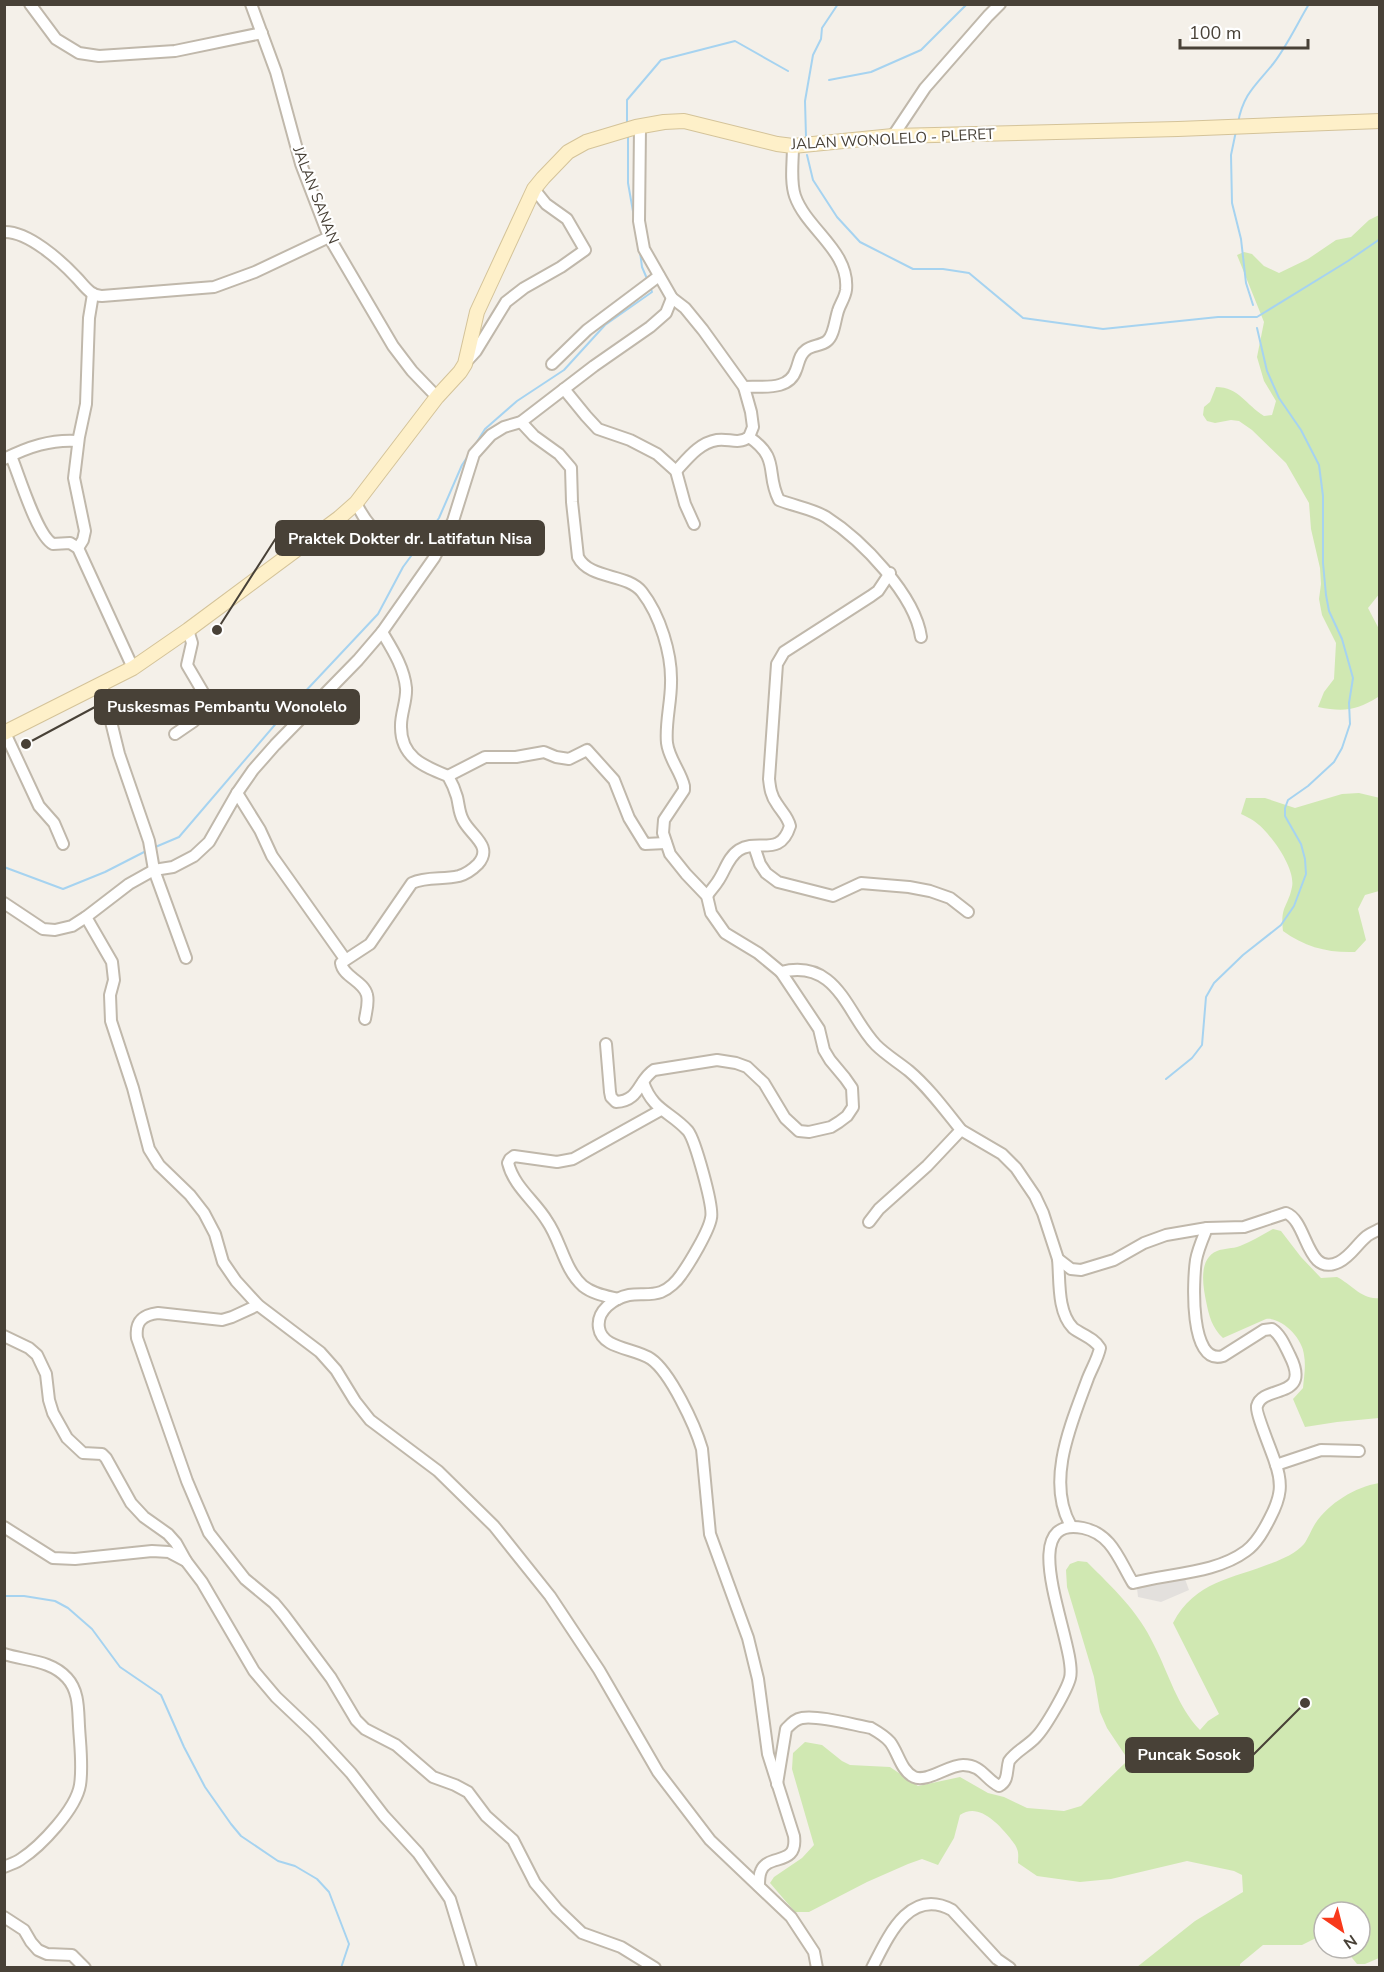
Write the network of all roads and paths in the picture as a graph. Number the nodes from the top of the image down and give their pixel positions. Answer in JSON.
{"nodes":[{"id":1,"x":30,"y":4,"type":"edge"},
{"id":2,"x":251,"y":4,"type":"edge"},
{"id":3,"x":1000,"y":4,"type":"edge"},
{"id":4,"x":262,"y":33,"type":"junction"},
{"id":5,"x":1380,"y":121,"type":"edge"},
{"id":6,"x":638,"y":127,"type":"junction"},
{"id":7,"x":893,"y":136,"type":"junction"},
{"id":8,"x":793,"y":146,"type":"junction"},
{"id":9,"x":534,"y":189,"type":"junction"},
{"id":10,"x":4,"y":232,"type":"edge"},
{"id":11,"x":329,"y":237,"type":"junction"},
{"id":12,"x":656,"y":278,"type":"junction"},
{"id":13,"x":93,"y":294,"type":"junction"},
{"id":14,"x":672,"y":298,"type":"junction"},
{"id":15,"x":465,"y":364,"type":"junction"},
{"id":16,"x":552,"y":364,"type":"dead end"},
{"id":17,"x":744,"y":387,"type":"junction"},
{"id":18,"x":564,"y":389,"type":"junction"},
{"id":19,"x":437,"y":397,"type":"junction"},
{"id":20,"x":521,"y":422,"type":"junction"},
{"id":21,"x":749,"y":437,"type":"junction"},
{"id":22,"x":78,"y":441,"type":"junction"},
{"id":23,"x":8,"y":458,"type":"edge"},
{"id":24,"x":676,"y":471,"type":"junction"},
{"id":25,"x":356,"y":503,"type":"junction"},
{"id":26,"x":694,"y":524,"type":"dead end"},
{"id":27,"x":387,"y":541,"type":"dead end"},
{"id":28,"x":78,"y":548,"type":"junction"},
{"id":29,"x":890,"y":573,"type":"junction"},
{"id":30,"x":188,"y":630,"type":"junction"},
{"id":31,"x":382,"y":632,"type":"junction"},
{"id":32,"x":921,"y":637,"type":"dead end"},
{"id":33,"x":133,"y":668,"type":"junction"},
{"id":34,"x":102,"y":685,"type":"junction"},
{"id":35,"x":5,"y":733,"type":"edge"},
{"id":36,"x":175,"y":734,"type":"dead end"},
{"id":37,"x":448,"y":776,"type":"junction"},
{"id":38,"x":237,"y":793,"type":"junction"},
{"id":39,"x":63,"y":843,"type":"dead end"},
{"id":40,"x":666,"y":843,"type":"junction"},
{"id":41,"x":754,"y":846,"type":"junction"},
{"id":42,"x":154,"y":870,"type":"junction"},
{"id":43,"x":706,"y":896,"type":"junction"},
{"id":44,"x":4,"y":903,"type":"edge"},
{"id":45,"x":968,"y":912,"type":"dead end"},
{"id":46,"x":86,"y":917,"type":"junction"},
{"id":47,"x":186,"y":958,"type":"dead end"},
{"id":48,"x":345,"y":959,"type":"junction"},
{"id":49,"x":781,"y":972,"type":"junction"},
{"id":50,"x":365,"y":1019,"type":"dead end"},
{"id":51,"x":606,"y":1044,"type":"dead end"},
{"id":52,"x":643,"y":1082,"type":"junction"},
{"id":53,"x":661,"y":1110,"type":"junction"},
{"id":54,"x":961,"y":1130,"type":"junction"},
{"id":55,"x":869,"y":1222,"type":"dead end"},
{"id":56,"x":1207,"y":1228,"type":"junction"},
{"id":57,"x":1380,"y":1229,"type":"edge"},
{"id":58,"x":1058,"y":1259,"type":"junction"},
{"id":59,"x":618,"y":1299,"type":"junction"},
{"id":60,"x":258,"y":1305,"type":"junction"},
{"id":61,"x":4,"y":1336,"type":"edge"},
{"id":62,"x":1359,"y":1451,"type":"dead end"},
{"id":63,"x":1276,"y":1465,"type":"junction"},
{"id":64,"x":1071,"y":1526,"type":"junction"},
{"id":65,"x":4,"y":1527,"type":"edge"},
{"id":66,"x":186,"y":1562,"type":"junction"},
{"id":67,"x":4,"y":1654,"type":"edge"},
{"id":68,"x":777,"y":1784,"type":"junction"},
{"id":69,"x":4,"y":1867,"type":"edge"},
{"id":70,"x":759,"y":1886,"type":"junction"},
{"id":71,"x":4,"y":1917,"type":"edge"},
{"id":72,"x":85,"y":1968,"type":"edge"},
{"id":73,"x":471,"y":1968,"type":"edge"},
{"id":74,"x":655,"y":1968,"type":"edge"},
{"id":75,"x":817,"y":1968,"type":"edge"},
{"id":76,"x":872,"y":1968,"type":"edge"},
{"id":77,"x":1010,"y":1968,"type":"edge"}],
"edges":[{"from":1,"to":4,"type":"street"},
{"from":2,"to":4,"type":"street","name":"JALAN SANAN"},
{"from":3,"to":7,"type":"street"},
{"from":4,"to":11,"type":"street","name":"JALAN SANAN"},
{"from":5,"to":7,"type":"main road","name":"JALAN WONOLELO - PLERET"},
{"from":6,"to":8,"type":"main road","name":"JALAN WONOLELO - PLERET"},
{"from":6,"to":9,"type":"main road","name":"JALAN WONOLELO - PLERET"},
{"from":6,"to":12,"type":"street"},
{"from":7,"to":8,"type":"main road","name":"JALAN WONOLELO - PLERET"},
{"from":8,"to":17,"type":"street"},
{"from":9,"to":15,"type":"main road","name":"JALAN WONOLELO - PLERET"},
{"from":9,"to":15,"type":"street"},
{"from":10,"to":13,"type":"street"},
{"from":11,"to":13,"type":"street"},
{"from":11,"to":19,"type":"street","name":"JALAN SANAN"},
{"from":12,"to":14,"type":"street"},
{"from":12,"to":16,"type":"street"},
{"from":13,"to":22,"type":"street"},
{"from":14,"to":17,"type":"street"},
{"from":14,"to":18,"type":"street"},
{"from":15,"to":19,"type":"main road","name":"JALAN WONOLELO - PLERET"},
{"from":17,"to":21,"type":"street"},
{"from":18,"to":20,"type":"street"},
{"from":18,"to":24,"type":"street"},
{"from":19,"to":25,"type":"main road","name":"JALAN WONOLELO - PLERET"},
{"from":20,"to":31,"type":"street"},
{"from":20,"to":40,"type":"street"},
{"from":21,"to":24,"type":"street"},
{"from":21,"to":29,"type":"street"},
{"from":22,"to":23,"type":"street"},
{"from":22,"to":28,"type":"street"},
{"from":23,"to":28,"type":"street"},
{"from":24,"to":26,"type":"street"},
{"from":25,"to":27,"type":"street"},
{"from":25,"to":30,"type":"main road","name":"JALAN WONOLELO - PLERET"},
{"from":28,"to":33,"type":"street"},
{"from":29,"to":32,"type":"street"},
{"from":29,"to":41,"type":"street"},
{"from":30,"to":33,"type":"main road","name":"JALAN WONOLELO - PLERET"},
{"from":30,"to":36,"type":"street"},
{"from":31,"to":37,"type":"street"},
{"from":31,"to":38,"type":"street"},
{"from":33,"to":34,"type":"main road","name":"JALAN WONOLELO - PLERET"},
{"from":34,"to":35,"type":"main road","name":"JALAN WONOLELO - PLERET"},
{"from":34,"to":42,"type":"street"},
{"from":35,"to":39,"type":"street"},
{"from":37,"to":40,"type":"street"},
{"from":37,"to":48,"type":"street"},
{"from":38,"to":42,"type":"street"},
{"from":38,"to":48,"type":"street"},
{"from":40,"to":43,"type":"street"},
{"from":41,"to":43,"type":"street"},
{"from":41,"to":45,"type":"street"},
{"from":42,"to":46,"type":"street"},
{"from":42,"to":47,"type":"street"},
{"from":43,"to":49,"type":"street"},
{"from":44,"to":46,"type":"street"},
{"from":46,"to":60,"type":"street"},
{"from":48,"to":50,"type":"street"},
{"from":49,"to":52,"type":"street"},
{"from":49,"to":54,"type":"street"},
{"from":51,"to":52,"type":"street"},
{"from":52,"to":53,"type":"street"},
{"from":53,"to":59,"type":"street"},
{"from":53,"to":59,"type":"street"},
{"from":54,"to":55,"type":"street"},
{"from":54,"to":58,"type":"street"},
{"from":56,"to":57,"type":"street"},
{"from":56,"to":58,"type":"street"},
{"from":56,"to":63,"type":"street"},
{"from":58,"to":64,"type":"street"},
{"from":59,"to":68,"type":"street"},
{"from":60,"to":70,"type":"street"},
{"from":60,"to":74,"type":"street"},
{"from":61,"to":66,"type":"street"},
{"from":62,"to":63,"type":"street"},
{"from":63,"to":64,"type":"street"},
{"from":64,"to":68,"type":"street"},
{"from":65,"to":66,"type":"street"},
{"from":66,"to":73,"type":"street"},
{"from":67,"to":69,"type":"street"},
{"from":68,"to":70,"type":"street"},
{"from":70,"to":75,"type":"street"},
{"from":71,"to":72,"type":"street"},
{"from":76,"to":77,"type":"street"}]}
